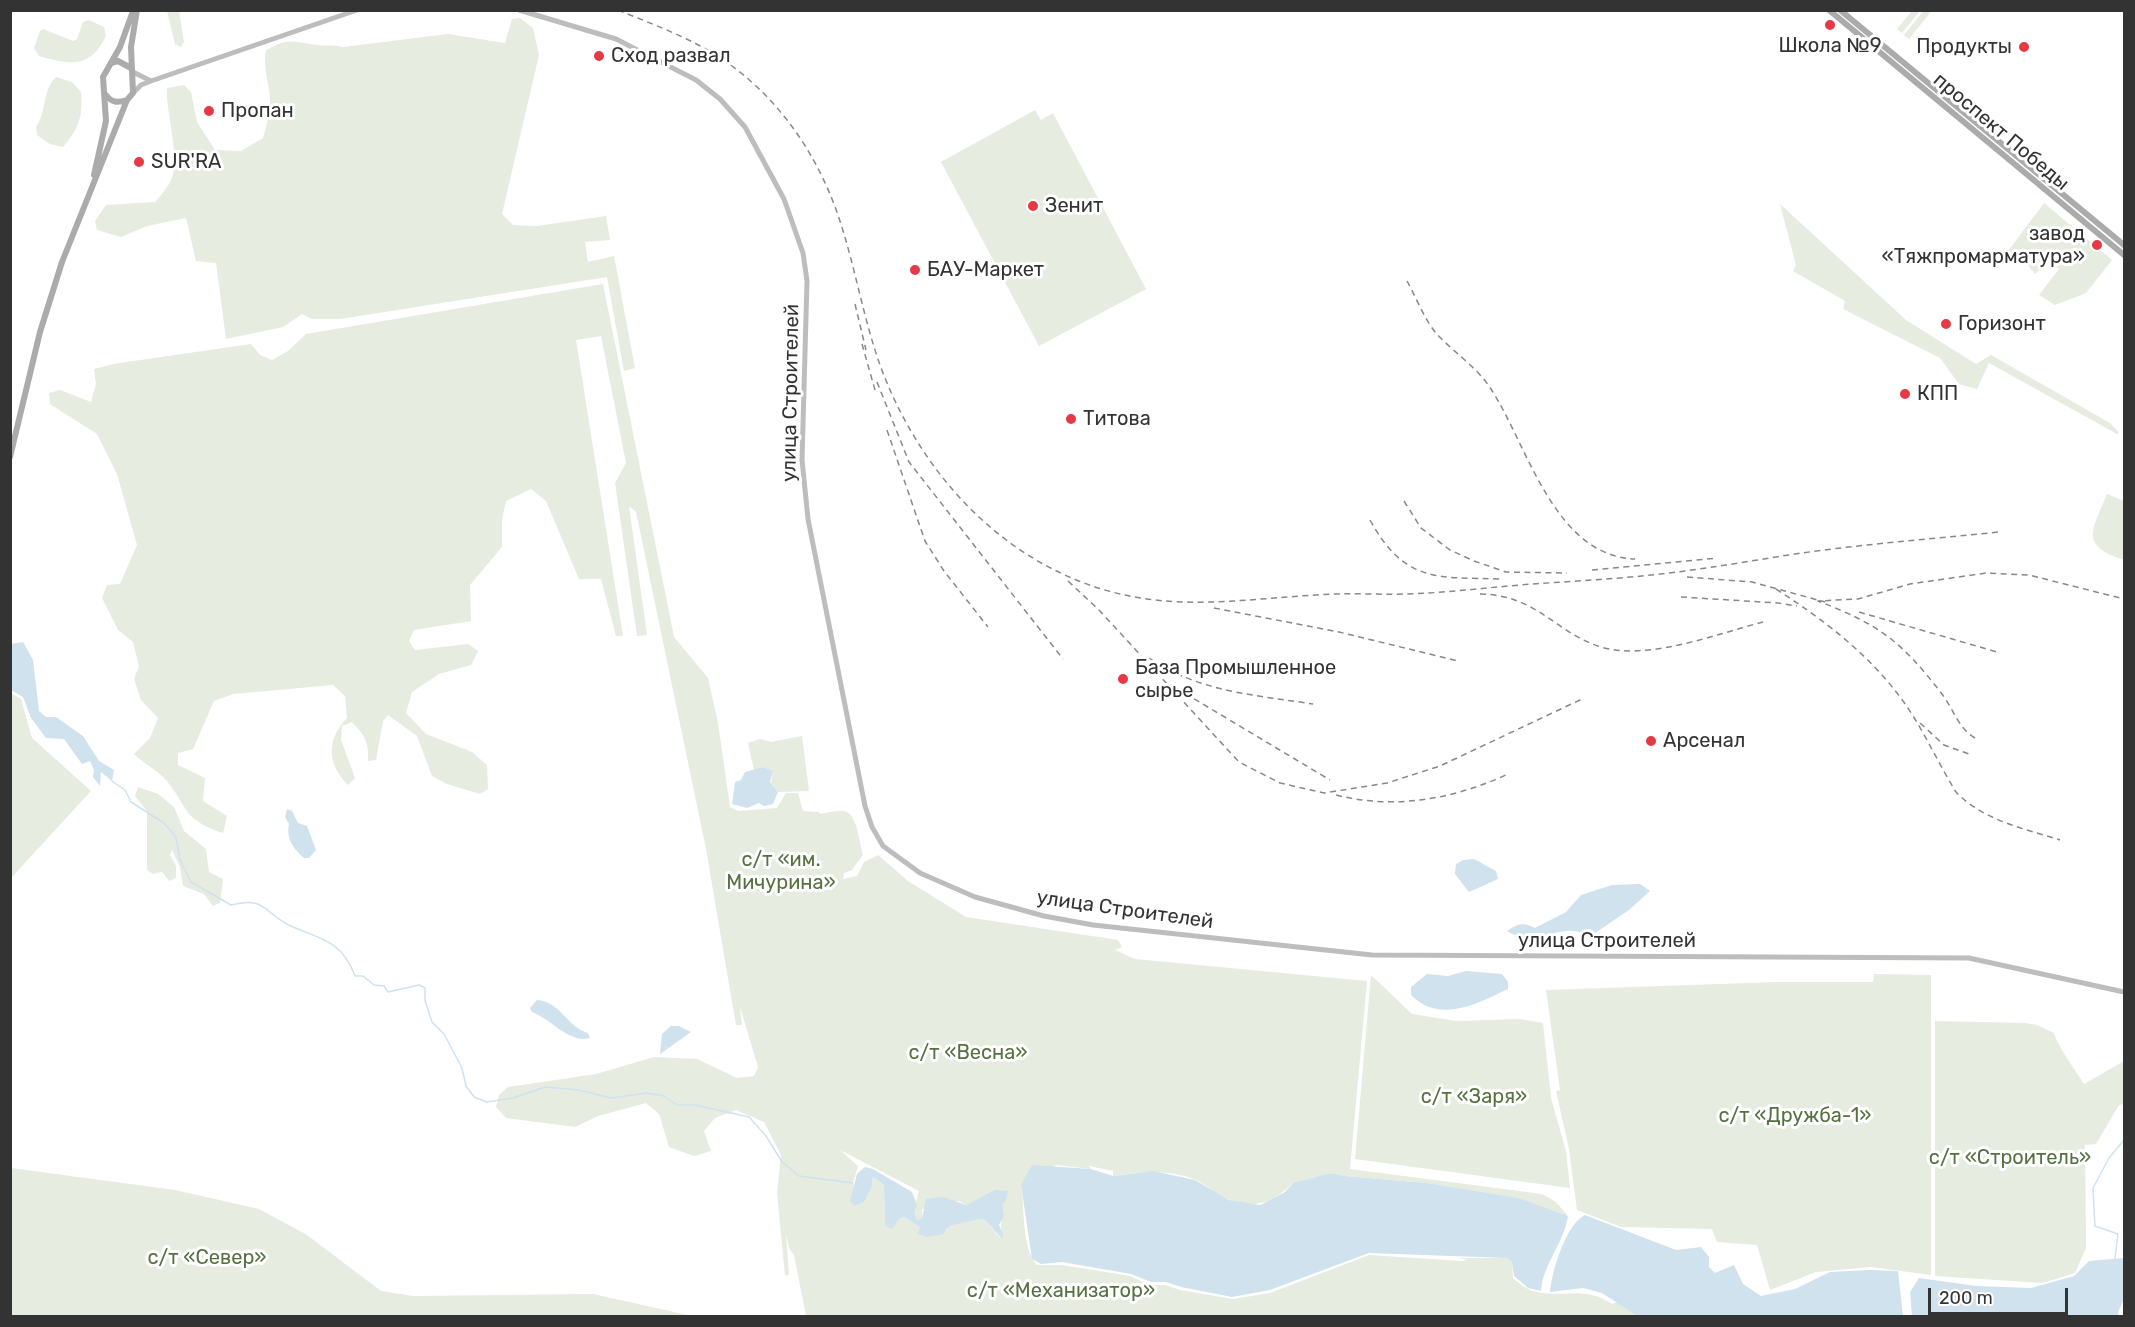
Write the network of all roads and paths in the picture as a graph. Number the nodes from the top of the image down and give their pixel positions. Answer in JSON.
{"nodes":[{"id":1,"x":135,"y":10,"type":"edge"},
{"id":2,"x":357,"y":10,"type":"edge"},
{"id":3,"x":519,"y":10,"type":"edge"},
{"id":4,"x":1828,"y":10,"type":"edge"},
{"id":5,"x":1840,"y":10,"type":"edge"},
{"id":6,"x":111,"y":63,"type":"junction"},
{"id":7,"x":132,"y":70,"type":"junction"},
{"id":8,"x":151,"y":81,"type":"junction"},
{"id":9,"x":134,"y":93,"type":"junction"},
{"id":10,"x":104,"y":94,"type":"junction"},
{"id":11,"x":127,"y":100,"type":"junction"},
{"id":12,"x":91,"y":191,"type":"junction"},
{"id":13,"x":2124,"y":245,"type":"edge"},
{"id":14,"x":2124,"y":255,"type":"edge"},
{"id":15,"x":10,"y":457,"type":"edge"},
{"id":16,"x":2124,"y":992,"type":"edge"}],
"edges":[{"from":1,"to":6,"type":"main road"},
{"from":1,"to":7,"type":"main road"},
{"from":2,"to":8,"type":"main road"},
{"from":3,"to":16,"type":"main road","name":"улица Строителей"},
{"from":4,"to":14,"type":"main road","name":"проспект Победы"},
{"from":5,"to":13,"type":"main road","name":"проспект Победы"},
{"from":6,"to":7,"type":"main road"},
{"from":6,"to":10,"type":"main road"},
{"from":7,"to":8,"type":"main road"},
{"from":7,"to":9,"type":"main road"},
{"from":8,"to":9,"type":"main road"},
{"from":9,"to":11,"type":"main road"},
{"from":10,"to":11,"type":"main road"},
{"from":10,"to":12,"type":"main road"},
{"from":11,"to":12,"type":"main road"},
{"from":12,"to":15,"type":"main road"}]}
